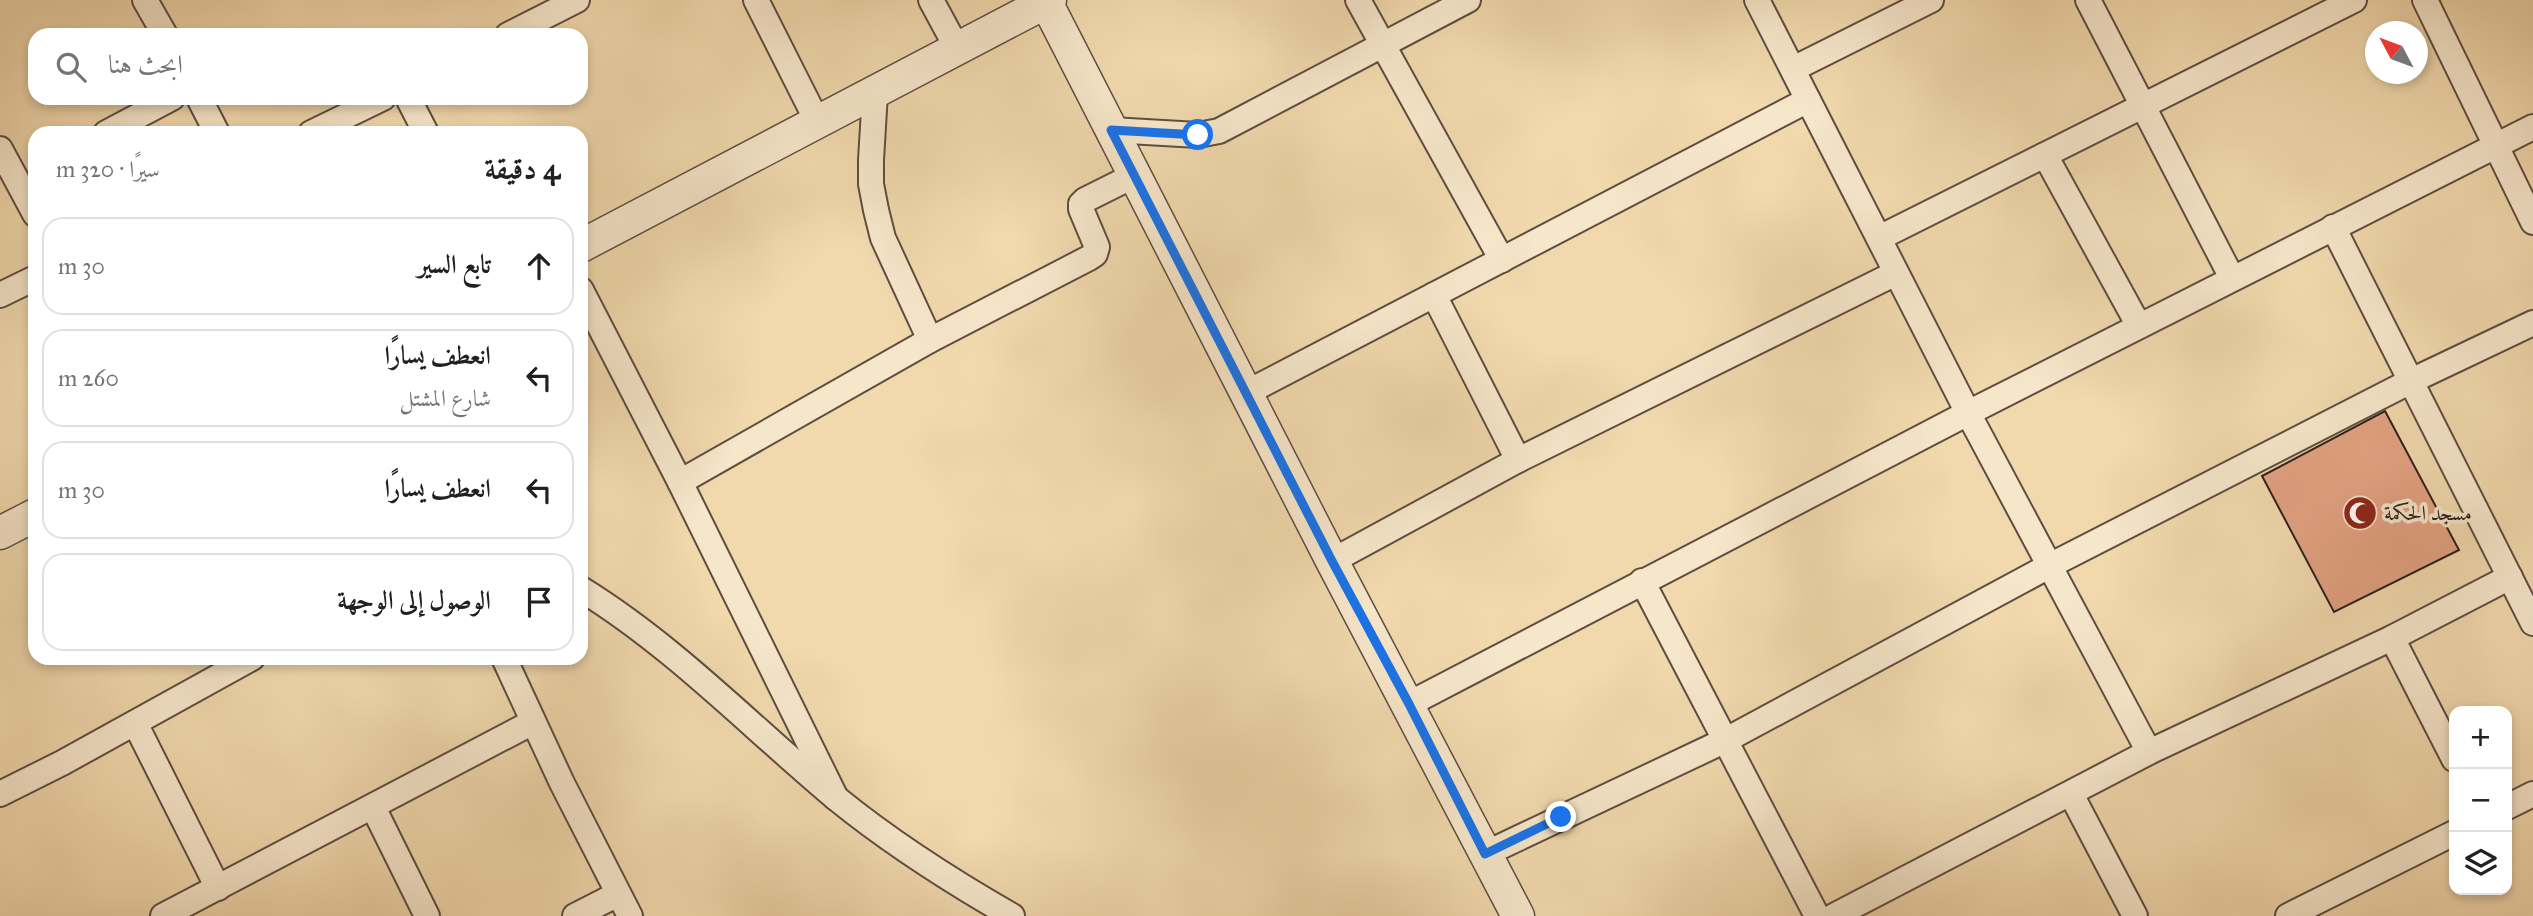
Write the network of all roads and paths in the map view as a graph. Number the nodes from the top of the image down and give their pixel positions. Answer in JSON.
{"nodes":[{"id":1,"x":577,"y":0,"type":"edge"},
{"id":2,"x":757,"y":0,"type":"edge"},
{"id":3,"x":930,"y":0,"type":"edge"},
{"id":4,"x":1358,"y":0,"type":"edge"},
{"id":5,"x":1468,"y":0,"type":"edge"},
{"id":6,"x":1757,"y":0,"type":"edge"},
{"id":7,"x":1931,"y":0,"type":"edge"},
{"id":8,"x":2088,"y":0,"type":"edge"},
{"id":9,"x":2354,"y":0,"type":"edge"},
{"id":10,"x":2425,"y":0,"type":"edge"},
{"id":11,"x":149,"y":1,"type":"edge"},
{"id":12,"x":1047,"y":1,"type":"edge"},
{"id":13,"x":162,"y":28,"type":"edge"},
{"id":14,"x":522,"y":28,"type":"edge"},
{"id":15,"x":1383,"y":46,"type":"junction"},
{"id":16,"x":958,"y":50,"type":"junction"},
{"id":17,"x":1793,"y":69,"type":"junction"},
{"id":18,"x":876,"y":93,"type":"junction"},
{"id":19,"x":1808,"y":100,"type":"junction"},
{"id":20,"x":159,"y":105,"type":"edge"},
{"id":21,"x":203,"y":105,"type":"edge"},
{"id":22,"x":369,"y":105,"type":"edge"},
{"id":23,"x":412,"y":105,"type":"edge"},
{"id":24,"x":2143,"y":106,"type":"junction"},
{"id":25,"x":818,"y":123,"type":"junction"},
{"id":26,"x":119,"y":126,"type":"edge"},
{"id":27,"x":214,"y":126,"type":"edge"},
{"id":28,"x":325,"y":126,"type":"edge"},
{"id":29,"x":422,"y":126,"type":"edge"},
{"id":30,"x":2533,"y":127,"type":"edge"},
{"id":31,"x":1111,"y":130,"type":"junction"},
{"id":32,"x":2496,"y":145,"type":"junction"},
{"id":33,"x":0,"y":149,"type":"edge"},
{"id":34,"x":2045,"y":155,"type":"junction"},
{"id":35,"x":26,"y":175,"type":"edge"},
{"id":36,"x":1135,"y":175,"type":"junction"},
{"id":37,"x":2533,"y":222,"type":"edge"},
{"id":38,"x":2333,"y":227,"type":"junction"},
{"id":39,"x":1879,"y":238,"type":"junction"},
{"id":40,"x":588,"y":242,"type":"edge"},
{"id":41,"x":1503,"y":260,"type":"junction"},
{"id":42,"x":1896,"y":273,"type":"junction"},
{"id":43,"x":2232,"y":278,"type":"junction"},
{"id":44,"x":28,"y":281,"type":"edge"},
{"id":45,"x":0,"y":295,"type":"edge"},
{"id":46,"x":1434,"y":295,"type":"junction"},
{"id":47,"x":588,"y":304,"type":"edge"},
{"id":48,"x":2533,"y":323,"type":"edge"},
{"id":49,"x":2139,"y":326,"type":"junction"},
{"id":50,"x":930,"y":340,"type":"junction"},
{"id":51,"x":2411,"y":381,"type":"junction"},
{"id":52,"x":1246,"y":393,"type":"junction"},
{"id":53,"x":1968,"y":413,"type":"junction"},
{"id":54,"x":1518,"y":460,"type":"junction"},
{"id":55,"x":680,"y":482,"type":"junction"},
{"id":56,"x":28,"y":519,"type":"edge"},
{"id":57,"x":0,"y":533,"type":"edge"},
{"id":58,"x":1332,"y":561,"type":"junction"},
{"id":59,"x":2051,"y":565,"type":"junction"},
{"id":60,"x":2510,"y":578,"type":"junction"},
{"id":61,"x":1642,"y":581,"type":"junction"},
{"id":62,"x":588,"y":594,"type":"edge"},
{"id":63,"x":2533,"y":623,"type":"edge"},
{"id":64,"x":2392,"y":638,"type":"junction"},
{"id":65,"x":240,"y":665,"type":"edge"},
{"id":66,"x":507,"y":665,"type":"edge"},
{"id":67,"x":1409,"y":704,"type":"junction"},
{"id":68,"x":533,"y":722,"type":"junction"},
{"id":69,"x":135,"y":723,"type":"junction"},
{"id":70,"x":1726,"y":740,"type":"junction"},
{"id":71,"x":2449,"y":749,"type":"edge"},
{"id":72,"x":2148,"y":752,"type":"junction"},
{"id":73,"x":0,"y":794,"type":"edge"},
{"id":74,"x":2071,"y":794,"type":"junction"},
{"id":75,"x":2533,"y":794,"type":"edge"},
{"id":76,"x":836,"y":798,"type":"junction"},
{"id":77,"x":2512,"y":804,"type":"edge"},
{"id":78,"x":373,"y":807,"type":"junction"},
{"id":79,"x":2449,"y":836,"type":"edge"},
{"id":80,"x":1485,"y":854,"type":"junction"},
{"id":81,"x":218,"y":888,"type":"junction"},
{"id":82,"x":618,"y":894,"type":"junction"},
{"id":83,"x":163,"y":916,"type":"edge"},
{"id":84,"x":427,"y":916,"type":"edge"},
{"id":85,"x":575,"y":916,"type":"edge"},
{"id":86,"x":630,"y":916,"type":"edge"},
{"id":87,"x":1012,"y":916,"type":"edge"},
{"id":88,"x":1518,"y":916,"type":"edge"},
{"id":89,"x":1817,"y":916,"type":"edge"},
{"id":90,"x":1834,"y":916,"type":"edge"},
{"id":91,"x":2135,"y":916,"type":"edge"},
{"id":92,"x":2288,"y":916,"type":"edge"}],
"edges":[{"from":1,"to":14,"type":"street"},
{"from":2,"to":25,"type":"street"},
{"from":3,"to":16,"type":"street"},
{"from":4,"to":15,"type":"street"},
{"from":5,"to":15,"type":"street"},
{"from":6,"to":17,"type":"street"},
{"from":7,"to":17,"type":"street"},
{"from":8,"to":24,"type":"street"},
{"from":9,"to":24,"type":"street"},
{"from":10,"to":32,"type":"street"},
{"from":11,"to":13,"type":"street"},
{"from":12,"to":16,"type":"street"},
{"from":12,"to":31,"type":"street"},
{"from":15,"to":31,"type":"street"},
{"from":15,"to":41,"type":"street"},
{"from":16,"to":18,"type":"street"},
{"from":17,"to":19,"type":"street"},
{"from":18,"to":25,"type":"street"},
{"from":18,"to":50,"type":"street"},
{"from":19,"to":39,"type":"street"},
{"from":19,"to":41,"type":"street"},
{"from":20,"to":26,"type":"street"},
{"from":21,"to":27,"type":"street"},
{"from":22,"to":28,"type":"street"},
{"from":23,"to":29,"type":"street"},
{"from":24,"to":34,"type":"street"},
{"from":24,"to":43,"type":"street"},
{"from":25,"to":40,"type":"street"},
{"from":30,"to":32,"type":"street"},
{"from":31,"to":36,"type":"street"},
{"from":32,"to":37,"type":"street"},
{"from":32,"to":38,"type":"street"},
{"from":33,"to":35,"type":"street"},
{"from":34,"to":39,"type":"street"},
{"from":34,"to":49,"type":"street"},
{"from":36,"to":50,"type":"street"},
{"from":36,"to":52,"type":"street"},
{"from":38,"to":43,"type":"street"},
{"from":38,"to":51,"type":"street"},
{"from":39,"to":42,"type":"street"},
{"from":41,"to":46,"type":"street"},
{"from":42,"to":53,"type":"street"},
{"from":42,"to":54,"type":"street"},
{"from":43,"to":49,"type":"street"},
{"from":44,"to":45,"type":"street"},
{"from":46,"to":52,"type":"street"},
{"from":46,"to":54,"type":"street"},
{"from":47,"to":55,"type":"street"},
{"from":48,"to":51,"type":"street"},
{"from":49,"to":53,"type":"street"},
{"from":50,"to":55,"type":"street"},
{"from":51,"to":59,"type":"street"},
{"from":51,"to":60,"type":"street"},
{"from":52,"to":58,"type":"street"},
{"from":53,"to":59,"type":"street"},
{"from":53,"to":61,"type":"street"},
{"from":54,"to":58,"type":"street"},
{"from":55,"to":76,"type":"street"},
{"from":56,"to":57,"type":"street"},
{"from":58,"to":67,"type":"street"},
{"from":59,"to":70,"type":"street"},
{"from":59,"to":72,"type":"street"},
{"from":60,"to":63,"type":"street"},
{"from":60,"to":64,"type":"street"},
{"from":61,"to":67,"type":"street"},
{"from":61,"to":70,"type":"street"},
{"from":62,"to":76,"type":"street"},
{"from":64,"to":71,"type":"street"},
{"from":64,"to":72,"type":"street"},
{"from":65,"to":69,"type":"street"},
{"from":66,"to":68,"type":"street"},
{"from":67,"to":80,"type":"street"},
{"from":68,"to":78,"type":"street"},
{"from":68,"to":82,"type":"street"},
{"from":69,"to":73,"type":"street"},
{"from":69,"to":81,"type":"street"},
{"from":70,"to":80,"type":"street"},
{"from":70,"to":89,"type":"street"},
{"from":72,"to":74,"type":"street"},
{"from":74,"to":90,"type":"street"},
{"from":74,"to":91,"type":"street"},
{"from":75,"to":77,"type":"street"},
{"from":76,"to":87,"type":"street"},
{"from":78,"to":81,"type":"street"},
{"from":78,"to":84,"type":"street"},
{"from":79,"to":92,"type":"street"},
{"from":80,"to":88,"type":"street"},
{"from":81,"to":83,"type":"street"},
{"from":82,"to":85,"type":"street"},
{"from":82,"to":86,"type":"street"}]}
